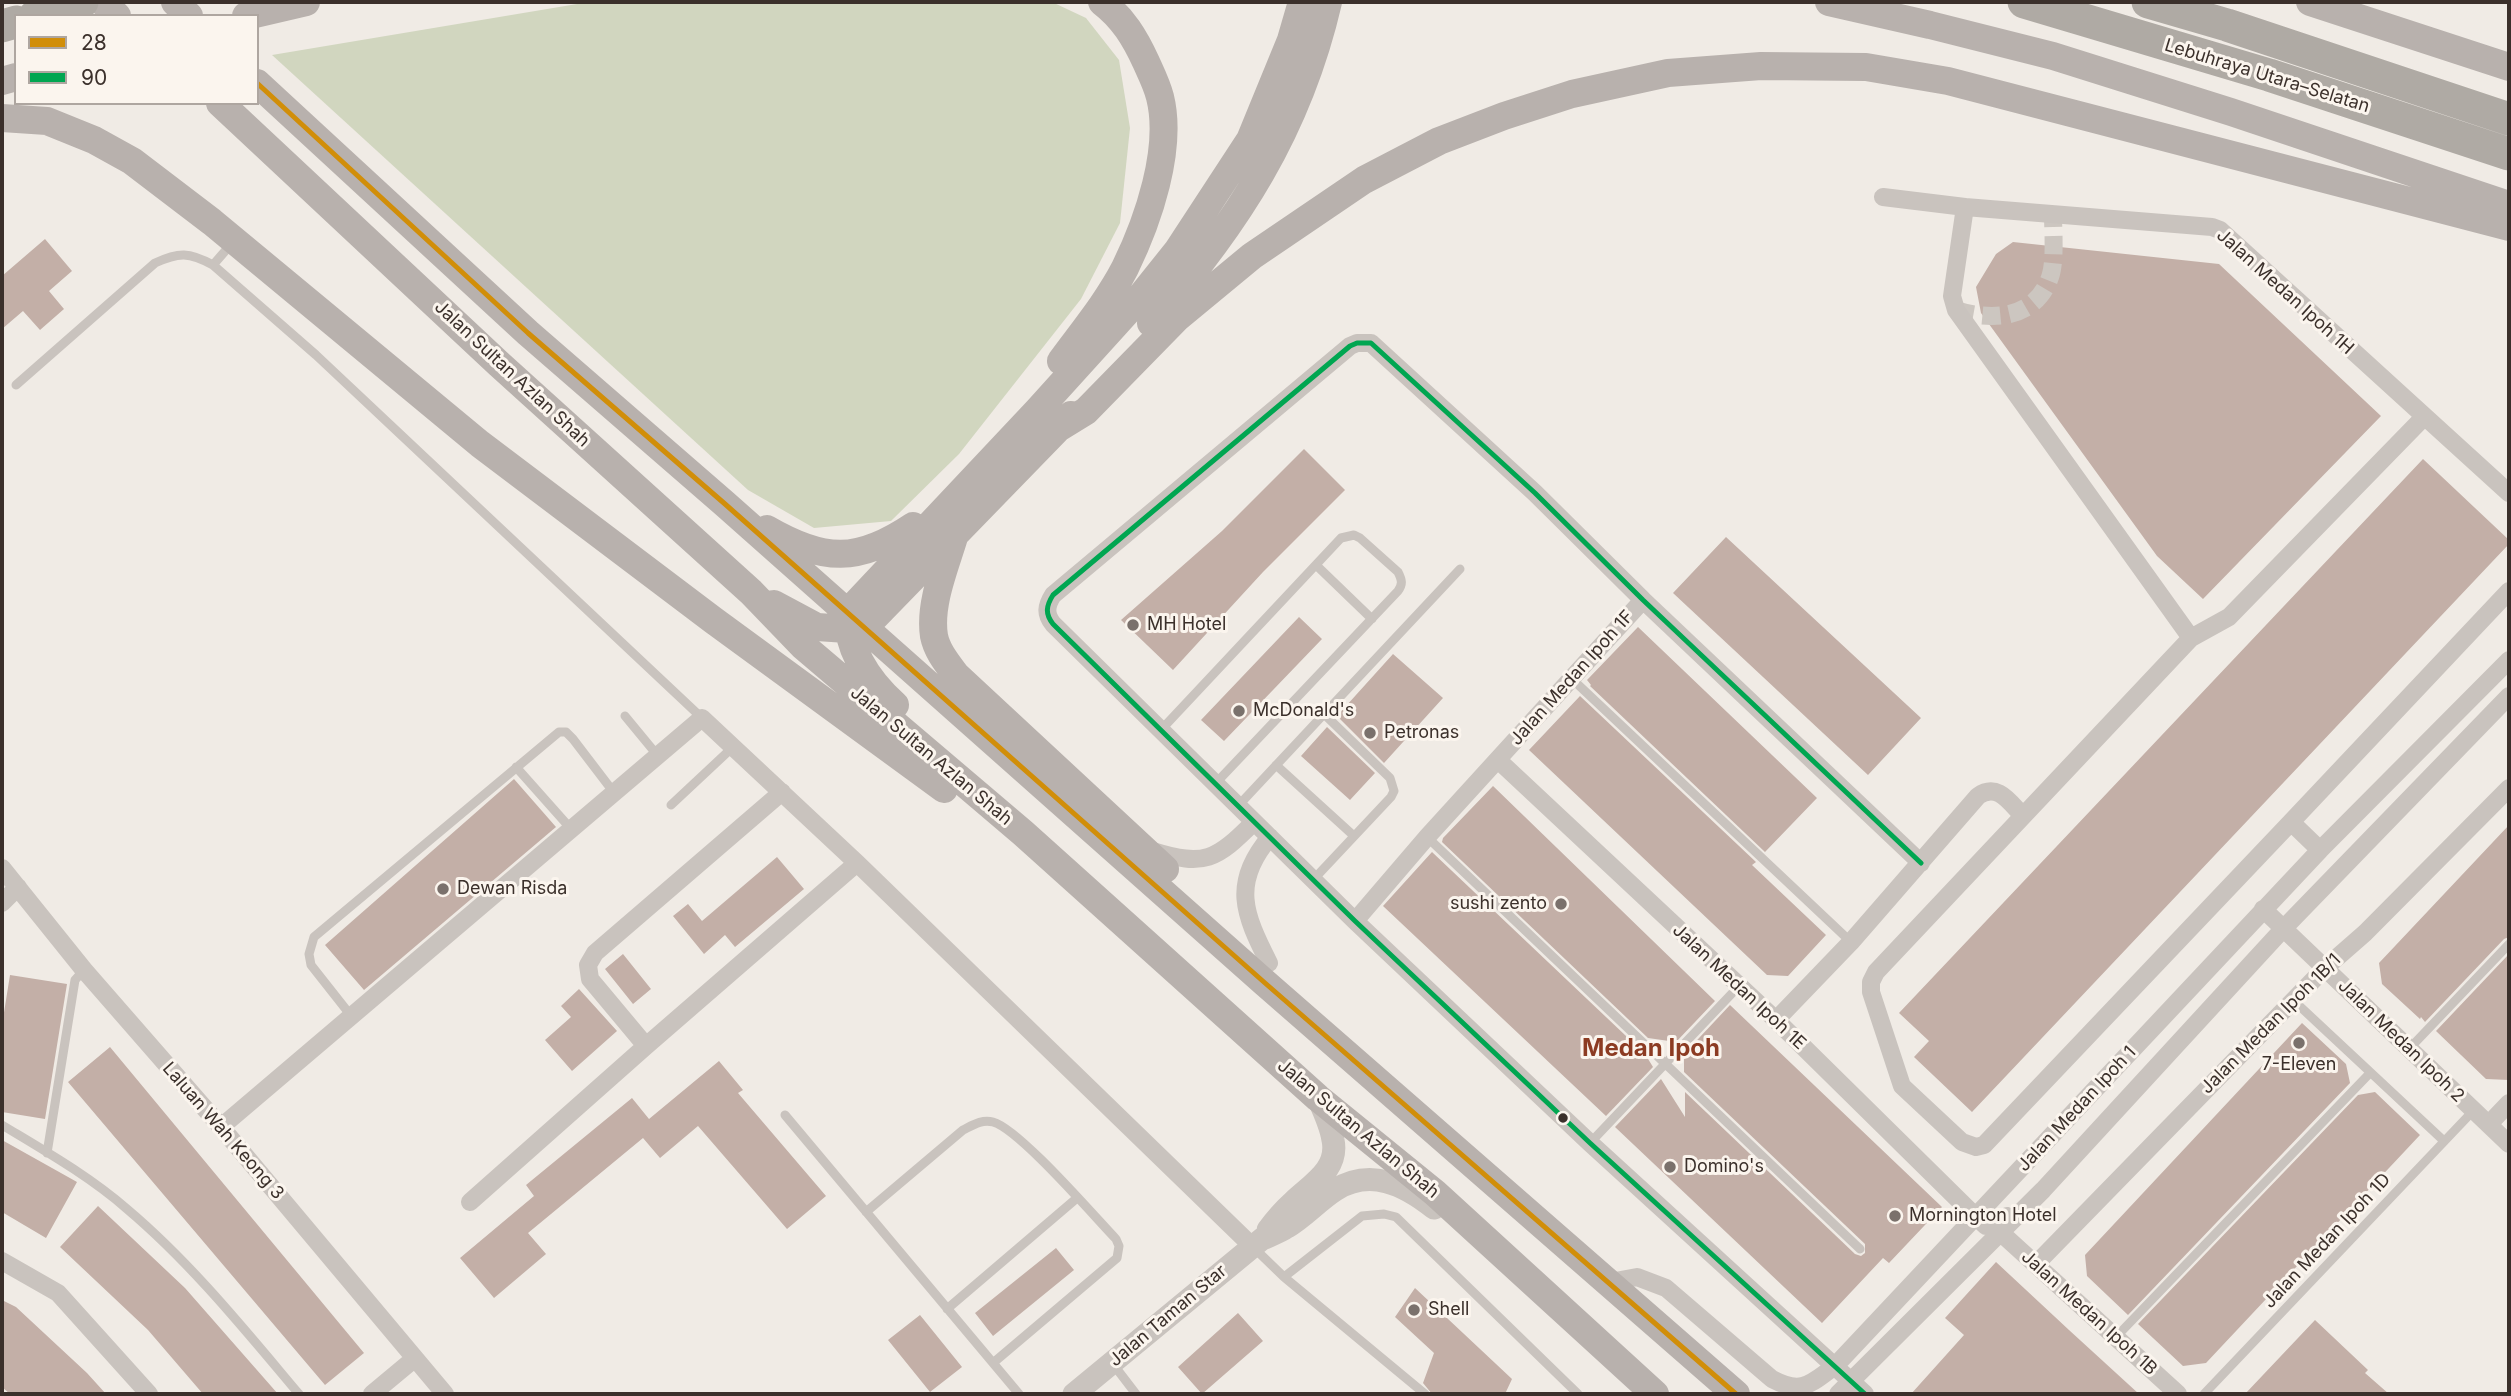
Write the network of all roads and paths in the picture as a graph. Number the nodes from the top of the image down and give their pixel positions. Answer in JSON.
{"nodes":[{"id":1,"x":82,"y":2,"type":"edge"},
{"id":2,"x":306,"y":2,"type":"edge"},
{"id":3,"x":1102,"y":2,"type":"edge"},
{"id":4,"x":1302,"y":2,"type":"edge"},
{"id":5,"x":1328,"y":2,"type":"edge"},
{"id":6,"x":1829,"y":2,"type":"edge"},
{"id":7,"x":2024,"y":2,"type":"edge"},
{"id":8,"x":2148,"y":2,"type":"edge"},
{"id":9,"x":2310,"y":2,"type":"edge"},
{"id":10,"x":2368,"y":2,"type":"edge"},
{"id":11,"x":42,"y":14,"type":"edge"},
{"id":12,"x":255,"y":14,"type":"edge"},
{"id":13,"x":2436,"y":42,"type":"junction"},
{"id":14,"x":1304,"y":44,"type":"junction"},
{"id":15,"x":2509,"y":67,"type":"edge"},
{"id":16,"x":259,"y":85,"type":"edge"},
{"id":17,"x":222,"y":105,"type":"edge"},
{"id":18,"x":2,"y":118,"type":"edge"},
{"id":19,"x":2509,"y":119,"type":"edge"},
{"id":20,"x":2509,"y":154,"type":"edge"},
{"id":21,"x":1883,"y":197,"type":"dead end"},
{"id":22,"x":2509,"y":205,"type":"edge"},
{"id":23,"x":1965,"y":208,"type":"junction"},
{"id":24,"x":2509,"y":227,"type":"edge"},
{"id":25,"x":234,"y":240,"type":"junction"},
{"id":26,"x":213,"y":265,"type":"junction"},
{"id":27,"x":16,"y":385,"type":"dead end"},
{"id":28,"x":1038,"y":410,"type":"junction"},
{"id":29,"x":2424,"y":416,"type":"junction"},
{"id":30,"x":1060,"y":427,"type":"junction"},
{"id":31,"x":2509,"y":494,"type":"edge"},
{"id":32,"x":950,"y":501,"type":"junction"},
{"id":33,"x":725,"y":504,"type":"junction"},
{"id":34,"x":956,"y":531,"type":"junction"},
{"id":35,"x":1316,"y":565,"type":"junction"},
{"id":36,"x":1460,"y":569,"type":"dead end"},
{"id":37,"x":2509,"y":591,"type":"edge"},
{"id":38,"x":751,"y":592,"type":"junction"},
{"id":39,"x":1643,"y":600,"type":"junction"},
{"id":40,"x":1372,"y":619,"type":"junction"},
{"id":41,"x":853,"y":623,"type":"junction"},
{"id":42,"x":2191,"y":638,"type":"junction"},
{"id":43,"x":892,"y":653,"type":"junction"},
{"id":44,"x":2509,"y":660,"type":"edge"},
{"id":45,"x":869,"y":676,"type":"junction"},
{"id":46,"x":1571,"y":678,"type":"junction"},
{"id":47,"x":2509,"y":695,"type":"edge"},
{"id":48,"x":1324,"y":714,"type":"junction"},
{"id":49,"x":625,"y":716,"type":"dead end"},
{"id":50,"x":702,"y":718,"type":"junction"},
{"id":51,"x":1160,"y":731,"type":"junction"},
{"id":52,"x":733,"y":747,"type":"junction"},
{"id":53,"x":658,"y":756,"type":"junction"},
{"id":54,"x":1498,"y":760,"type":"junction"},
{"id":55,"x":1276,"y":765,"type":"junction"},
{"id":56,"x":516,"y":767,"type":"junction"},
{"id":57,"x":1215,"y":784,"type":"junction"},
{"id":58,"x":2509,"y":788,"type":"edge"},
{"id":59,"x":782,"y":792,"type":"junction"},
{"id":60,"x":615,"y":794,"type":"junction"},
{"id":61,"x":670,"y":805,"type":"dead end"},
{"id":62,"x":1238,"y":806,"type":"junction"},
{"id":63,"x":2023,"y":816,"type":"junction"},
{"id":64,"x":1254,"y":822,"type":"junction"},
{"id":65,"x":2291,"y":822,"type":"junction"},
{"id":66,"x":572,"y":830,"type":"junction"},
{"id":67,"x":1023,"y":833,"type":"junction"},
{"id":68,"x":1354,"y":836,"type":"junction"},
{"id":69,"x":1270,"y":837,"type":"junction"},
{"id":70,"x":1426,"y":837,"type":"junction"},
{"id":71,"x":1143,"y":848,"type":"junction"},
{"id":72,"x":2320,"y":850,"type":"junction"},
{"id":73,"x":857,"y":863,"type":"junction"},
{"id":74,"x":1921,"y":863,"type":"junction"},
{"id":75,"x":2,"y":868,"type":"edge"},
{"id":76,"x":1313,"y":880,"type":"junction"},
{"id":77,"x":18,"y":887,"type":"junction"},
{"id":78,"x":2,"y":903,"type":"edge"},
{"id":79,"x":2263,"y":909,"type":"junction"},
{"id":80,"x":1355,"y":921,"type":"junction"},
{"id":81,"x":2284,"y":928,"type":"junction"},
{"id":82,"x":1851,"y":942,"type":"junction"},
{"id":83,"x":2509,"y":944,"type":"edge"},
{"id":84,"x":1269,"y":963,"type":"junction"},
{"id":85,"x":2325,"y":968,"type":"junction"},
{"id":86,"x":84,"y":970,"type":"junction"},
{"id":87,"x":1739,"y":986,"type":"junction"},
{"id":88,"x":2293,"y":1000,"type":"junction"},
{"id":89,"x":352,"y":1017,"type":"junction"},
{"id":90,"x":1776,"y":1020,"type":"junction"},
{"id":91,"x":646,"y":1046,"type":"junction"},
{"id":92,"x":2409,"y":1049,"type":"junction"},
{"id":93,"x":1665,"y":1064,"type":"junction"},
{"id":94,"x":2370,"y":1073,"type":"junction"},
{"id":95,"x":1318,"y":1098,"type":"junction"},
{"id":96,"x":2509,"y":1103,"type":"edge"},
{"id":97,"x":2474,"y":1110,"type":"junction"},
{"id":98,"x":785,"y":1115,"type":"dead end"},
{"id":99,"x":1426,"y":1123,"type":"junction"},
{"id":100,"x":2489,"y":1124,"type":"junction"},
{"id":101,"x":2,"y":1125,"type":"edge"},
{"id":102,"x":221,"y":1127,"type":"junction"},
{"id":103,"x":2444,"y":1141,"type":"junction"},
{"id":104,"x":1590,"y":1143,"type":"junction"},
{"id":105,"x":2509,"y":1144,"type":"edge"},
{"id":106,"x":47,"y":1153,"type":"junction"},
{"id":107,"x":2043,"y":1190,"type":"junction"},
{"id":108,"x":1077,"y":1198,"type":"junction"},
{"id":109,"x":470,"y":1202,"type":"dead end"},
{"id":110,"x":866,"y":1212,"type":"junction"},
{"id":111,"x":1976,"y":1217,"type":"junction"},
{"id":112,"x":2000,"y":1232,"type":"junction"},
{"id":113,"x":1485,"y":1237,"type":"junction"},
{"id":114,"x":1258,"y":1243,"type":"junction"},
{"id":115,"x":1860,"y":1249,"type":"dead end"},
{"id":116,"x":2,"y":1261,"type":"edge"},
{"id":117,"x":2036,"y":1264,"type":"junction"},
{"id":118,"x":1284,"y":1277,"type":"junction"},
{"id":119,"x":1610,"y":1282,"type":"junction"},
{"id":120,"x":947,"y":1309,"type":"junction"},
{"id":121,"x":2116,"y":1337,"type":"junction"},
{"id":122,"x":414,"y":1359,"type":"junction"},
{"id":123,"x":993,"y":1363,"type":"junction"},
{"id":124,"x":1112,"y":1363,"type":"junction"},
{"id":125,"x":1835,"y":1366,"type":"junction"},
{"id":126,"x":1850,"y":1380,"type":"junction"},
{"id":127,"x":149,"y":1394,"type":"edge"},
{"id":128,"x":299,"y":1394,"type":"edge"},
{"id":129,"x":372,"y":1394,"type":"edge"},
{"id":130,"x":444,"y":1394,"type":"edge"},
{"id":131,"x":1019,"y":1394,"type":"edge"},
{"id":132,"x":1074,"y":1394,"type":"edge"},
{"id":133,"x":1136,"y":1394,"type":"edge"},
{"id":134,"x":1424,"y":1394,"type":"edge"},
{"id":135,"x":1578,"y":1394,"type":"edge"},
{"id":136,"x":1655,"y":1394,"type":"edge"},
{"id":137,"x":1737,"y":1394,"type":"edge"},
{"id":138,"x":1838,"y":1394,"type":"edge"},
{"id":139,"x":1865,"y":1394,"type":"edge"},
{"id":140,"x":2178,"y":1394,"type":"edge"},
{"id":141,"x":2204,"y":1394,"type":"edge"}],
"edges":[{"from":1,"to":11,"type":"highway"},
{"from":2,"to":12,"type":"main road"},
{"from":3,"to":28,"type":"main road"},
{"from":4,"to":14,"type":"main road"},
{"from":5,"to":14,"type":"main road"},
{"from":6,"to":22,"type":"main road"},
{"from":7,"to":20,"type":"highway","name":"Lebuhraya Utara–Selatan"},
{"from":8,"to":19,"type":"highway","name":"Lebuhraya Utara–Selatan"},
{"from":9,"to":13,"type":"main road"},
{"from":10,"to":13,"type":"main road"},
{"from":13,"to":15,"type":"main road"},
{"from":14,"to":28,"type":"main road"},
{"from":14,"to":30,"type":"main road"},
{"from":16,"to":33,"type":"main road"},
{"from":17,"to":38,"type":"main road","name":"Jalan Sultan Azlan Shah"},
{"from":18,"to":25,"type":"main road"},
{"from":21,"to":23,"type":"street","name":"Jalan Medan Ipoh 1H"},
{"from":23,"to":29,"type":"street","name":"Jalan Medan Ipoh 1H"},
{"from":23,"to":42,"type":"street"},
{"from":24,"to":30,"type":"main road"},
{"from":25,"to":26,"type":"lane"},
{"from":25,"to":67,"type":"main road"},
{"from":26,"to":27,"type":"lane"},
{"from":26,"to":50,"type":"lane"},
{"from":28,"to":32,"type":"main road"},
{"from":29,"to":31,"type":"street","name":"Jalan Medan Ipoh 1H"},
{"from":29,"to":42,"type":"street"},
{"from":30,"to":34,"type":"main road"},
{"from":32,"to":33,"type":"main road"},
{"from":32,"to":41,"type":"main road"},
{"from":33,"to":41,"type":"main road"},
{"from":34,"to":41,"type":"main road"},
{"from":34,"to":71,"type":"main road"},
{"from":35,"to":40,"type":"lane"},
{"from":35,"to":40,"type":"lane"},
{"from":35,"to":51,"type":"lane"},
{"from":36,"to":48,"type":"lane"},
{"from":37,"to":65,"type":"street"},
{"from":38,"to":41,"type":"main road"},
{"from":38,"to":67,"type":"main road","name":"Jalan Sultan Azlan Shah"},
{"from":39,"to":46,"type":"street","name":"Jalan Medan Ipoh 1F"},
{"from":39,"to":51,"type":"street"},
{"from":39,"to":74,"type":"street","name":"Jalan Medan Ipoh 1F"},
{"from":40,"to":57,"type":"lane"},
{"from":41,"to":43,"type":"main road"},
{"from":41,"to":45,"type":"main road"},
{"from":42,"to":63,"type":"street"},
{"from":43,"to":45,"type":"main road"},
{"from":43,"to":99,"type":"main road"},
{"from":44,"to":72,"type":"street","name":"Jalan Medan Ipoh 1"},
{"from":45,"to":113,"type":"main road"},
{"from":46,"to":54,"type":"street","name":"Jalan Medan Ipoh 1F"},
{"from":46,"to":82,"type":"lane"},
{"from":47,"to":81,"type":"street","name":"Jalan Medan Ipoh 1"},
{"from":48,"to":55,"type":"lane"},
{"from":48,"to":68,"type":"lane"},
{"from":49,"to":53,"type":"lane"},
{"from":50,"to":52,"type":"street"},
{"from":50,"to":53,"type":"street"},
{"from":51,"to":57,"type":"street"},
{"from":52,"to":59,"type":"street"},
{"from":52,"to":61,"type":"lane"},
{"from":53,"to":60,"type":"street"},
{"from":54,"to":70,"type":"street","name":"Jalan Medan Ipoh 1F"},
{"from":54,"to":87,"type":"street","name":"Jalan Medan Ipoh 1E"},
{"from":55,"to":62,"type":"lane"},
{"from":55,"to":68,"type":"lane"},
{"from":56,"to":60,"type":"lane"},
{"from":56,"to":66,"type":"lane"},
{"from":56,"to":89,"type":"lane"},
{"from":57,"to":62,"type":"street"},
{"from":58,"to":85,"type":"street","name":"Jalan Medan Ipoh 1B/1"},
{"from":59,"to":73,"type":"street"},
{"from":59,"to":91,"type":"street"},
{"from":60,"to":66,"type":"street"},
{"from":62,"to":64,"type":"street"},
{"from":63,"to":65,"type":"street"},
{"from":63,"to":74,"type":"street"},
{"from":64,"to":69,"type":"street"},
{"from":64,"to":71,"type":"street"},
{"from":65,"to":72,"type":"street"},
{"from":66,"to":89,"type":"street"},
{"from":67,"to":95,"type":"main road","name":"Jalan Sultan Azlan Shah"},
{"from":68,"to":76,"type":"lane"},
{"from":69,"to":76,"type":"street"},
{"from":69,"to":84,"type":"street"},
{"from":70,"to":80,"type":"street","name":"Jalan Medan Ipoh 1F"},
{"from":70,"to":93,"type":"lane"},
{"from":71,"to":84,"type":"main road"},
{"from":72,"to":79,"type":"street","name":"Jalan Medan Ipoh 1"},
{"from":73,"to":91,"type":"street"},
{"from":73,"to":114,"type":"street"},
{"from":74,"to":82,"type":"street"},
{"from":75,"to":77,"type":"street","name":"Laluan Wah Keong 3"},
{"from":76,"to":80,"type":"street"},
{"from":77,"to":78,"type":"street"},
{"from":77,"to":86,"type":"street","name":"Laluan Wah Keong 3"},
{"from":79,"to":81,"type":"street","name":"Jalan Medan Ipoh 2"},
{"from":79,"to":111,"type":"street","name":"Jalan Medan Ipoh 1"},
{"from":80,"to":104,"type":"street"},
{"from":81,"to":85,"type":"street","name":"Jalan Medan Ipoh 2"},
{"from":81,"to":107,"type":"street","name":"Jalan Medan Ipoh 1"},
{"from":82,"to":90,"type":"street"},
{"from":83,"to":92,"type":"lane"},
{"from":84,"to":99,"type":"main road"},
{"from":85,"to":88,"type":"street","name":"Jalan Medan Ipoh 1B/1"},
{"from":85,"to":92,"type":"street","name":"Jalan Medan Ipoh 2"},
{"from":86,"to":102,"type":"street","name":"Laluan Wah Keong 3"},
{"from":86,"to":106,"type":"lane"},
{"from":87,"to":90,"type":"street","name":"Jalan Medan Ipoh 1E"},
{"from":87,"to":93,"type":"lane"},
{"from":88,"to":94,"type":"lane"},
{"from":88,"to":117,"type":"street","name":"Jalan Medan Ipoh 1B/1"},
{"from":89,"to":102,"type":"street"},
{"from":90,"to":111,"type":"street","name":"Jalan Medan Ipoh 1E"},
{"from":91,"to":109,"type":"street"},
{"from":92,"to":97,"type":"street","name":"Jalan Medan Ipoh 2"},
{"from":93,"to":104,"type":"lane"},
{"from":93,"to":115,"type":"lane"},
{"from":94,"to":103,"type":"lane"},
{"from":94,"to":121,"type":"lane"},
{"from":95,"to":113,"type":"main road","name":"Jalan Sultan Azlan Shah"},
{"from":95,"to":114,"type":"street","name":"Jalan Taman Star"},
{"from":96,"to":100,"type":"street"},
{"from":97,"to":100,"type":"street","name":"Jalan Medan Ipoh 2"},
{"from":97,"to":103,"type":"lane","name":"Jalan Medan Ipoh 1D"},
{"from":98,"to":110,"type":"lane"},
{"from":99,"to":119,"type":"main road"},
{"from":100,"to":105,"type":"street","name":"Jalan Medan Ipoh 2"},
{"from":101,"to":106,"type":"lane"},
{"from":102,"to":122,"type":"street","name":"Laluan Wah Keong 3"},
{"from":103,"to":141,"type":"lane","name":"Jalan Medan Ipoh 1D"},
{"from":104,"to":125,"type":"street"},
{"from":106,"to":128,"type":"lane"},
{"from":107,"to":111,"type":"street"},
{"from":107,"to":112,"type":"street","name":"Jalan Medan Ipoh 1"},
{"from":108,"to":110,"type":"lane"},
{"from":108,"to":120,"type":"lane"},
{"from":108,"to":123,"type":"lane"},
{"from":110,"to":120,"type":"lane"},
{"from":111,"to":125,"type":"street","name":"Jalan Medan Ipoh 1"},
{"from":112,"to":117,"type":"street","name":"Jalan Medan Ipoh 1B"},
{"from":112,"to":126,"type":"street","name":"Jalan Medan Ipoh 1"},
{"from":113,"to":114,"type":"street","name":"Jalan Taman Star"},
{"from":113,"to":136,"type":"main road","name":"Jalan Sultan Azlan Shah"},
{"from":114,"to":118,"type":"lane"},
{"from":114,"to":124,"type":"street","name":"Jalan Taman Star"},
{"from":116,"to":127,"type":"street"},
{"from":117,"to":121,"type":"street","name":"Jalan Medan Ipoh 1B"},
{"from":118,"to":134,"type":"lane"},
{"from":118,"to":135,"type":"lane"},
{"from":119,"to":125,"type":"street","name":"Jalan Medan Ipoh 1"},
{"from":119,"to":137,"type":"main road"},
{"from":120,"to":123,"type":"lane"},
{"from":121,"to":140,"type":"street","name":"Jalan Medan Ipoh 1B"},
{"from":122,"to":129,"type":"street"},
{"from":122,"to":130,"type":"street","name":"Laluan Wah Keong 3"},
{"from":123,"to":131,"type":"lane"},
{"from":124,"to":132,"type":"street","name":"Jalan Taman Star"},
{"from":124,"to":133,"type":"lane"},
{"from":125,"to":126,"type":"street"},
{"from":126,"to":138,"type":"street","name":"Jalan Medan Ipoh 1"},
{"from":126,"to":139,"type":"street"}]}
